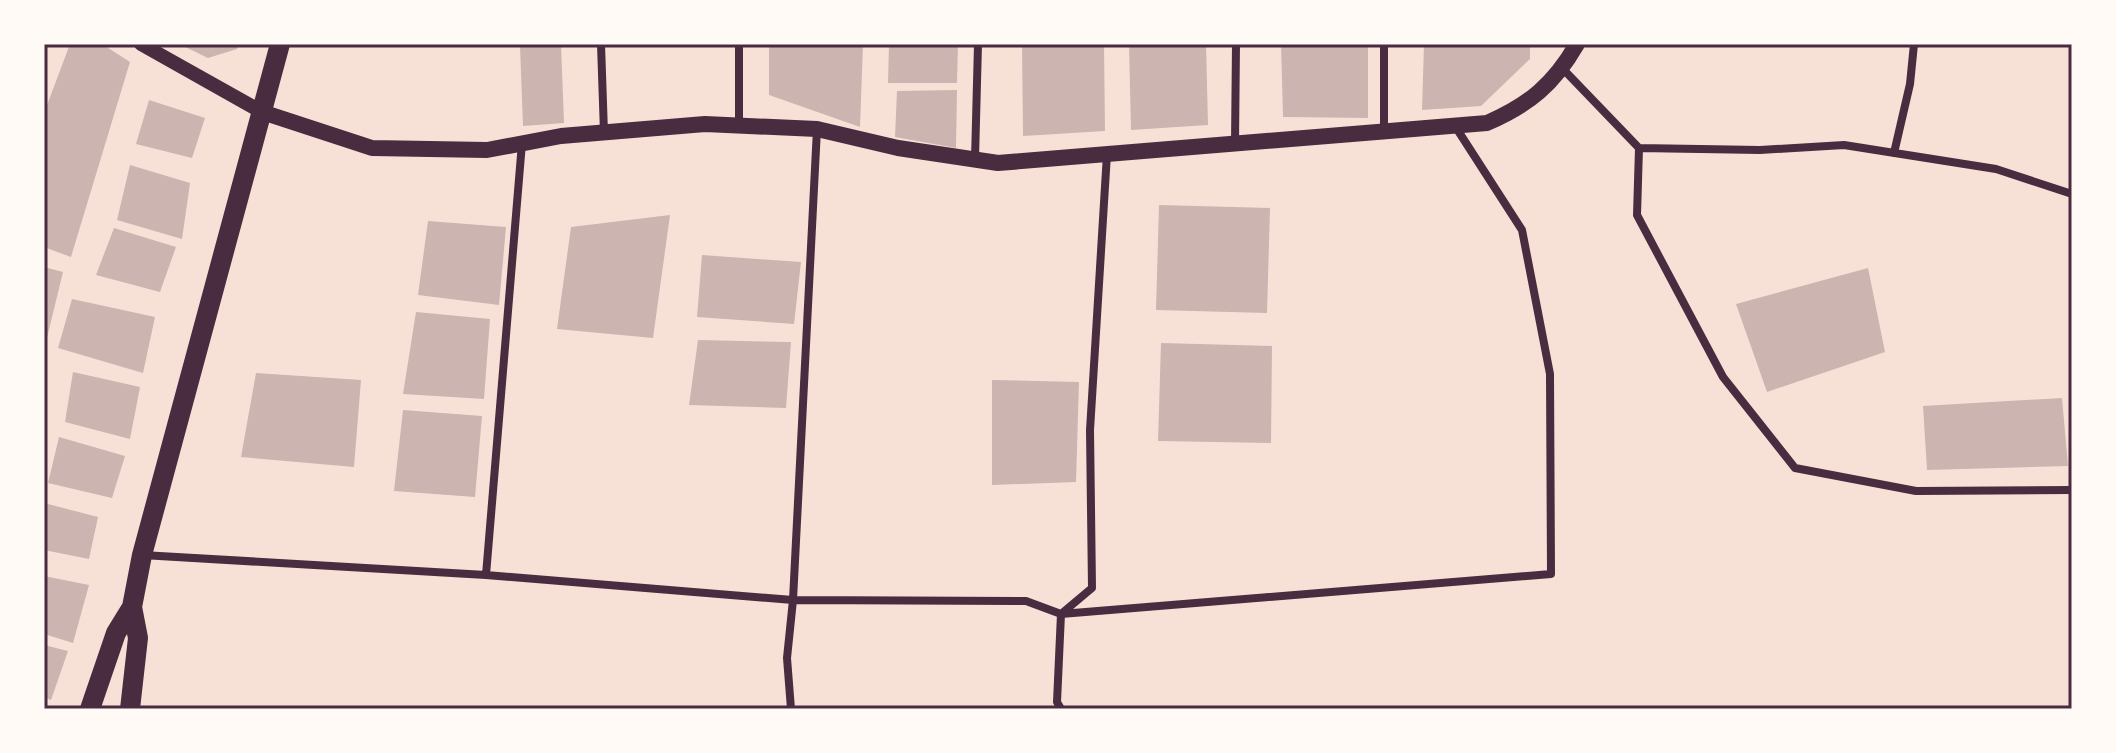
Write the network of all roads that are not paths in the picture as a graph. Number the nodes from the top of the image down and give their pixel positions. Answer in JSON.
{"nodes":[{"id":1,"x":141,"y":44,"type":"edge"},
{"id":2,"x":280,"y":44,"type":"edge"},
{"id":3,"x":601,"y":44,"type":"edge"},
{"id":4,"x":739,"y":44,"type":"edge"},
{"id":5,"x":978,"y":44,"type":"edge"},
{"id":6,"x":1236,"y":44,"type":"edge"},
{"id":7,"x":1384,"y":44,"type":"edge"},
{"id":8,"x":1577,"y":44,"type":"edge"},
{"id":9,"x":1914,"y":44,"type":"edge"},
{"id":10,"x":1563,"y":69,"type":"junction"},
{"id":11,"x":262,"y":112,"type":"junction"},
{"id":12,"x":739,"y":126,"type":"junction"},
{"id":13,"x":1455,"y":126,"type":"junction"},
{"id":14,"x":817,"y":129,"type":"junction"},
{"id":15,"x":1384,"y":132,"type":"junction"},
{"id":16,"x":604,"y":133,"type":"junction"},
{"id":17,"x":522,"y":143,"type":"junction"},
{"id":18,"x":1235,"y":144,"type":"junction"},
{"id":19,"x":1639,"y":148,"type":"junction"},
{"id":20,"x":1894,"y":153,"type":"junction"},
{"id":21,"x":1107,"y":154,"type":"junction"},
{"id":22,"x":975,"y":160,"type":"junction"},
{"id":23,"x":2072,"y":194,"type":"edge"},
{"id":24,"x":2072,"y":490,"type":"edge"},
{"id":25,"x":142,"y":555,"type":"junction"},
{"id":26,"x":486,"y":575,"type":"junction"},
{"id":27,"x":793,"y":600,"type":"junction"},
{"id":28,"x":132,"y":607,"type":"junction"},
{"id":29,"x":1061,"y":614,"type":"junction"},
{"id":30,"x":90,"y":709,"type":"edge"},
{"id":31,"x":130,"y":709,"type":"edge"},
{"id":32,"x":791,"y":709,"type":"edge"},
{"id":33,"x":1061,"y":709,"type":"edge"}],
"edges":[{"from":1,"to":11,"type":"street"},
{"from":2,"to":11,"type":"main road"},
{"from":3,"to":16,"type":"street"},
{"from":4,"to":12,"type":"street"},
{"from":5,"to":22,"type":"street"},
{"from":6,"to":18,"type":"street"},
{"from":7,"to":15,"type":"street"},
{"from":8,"to":10,"type":"main road"},
{"from":9,"to":20,"type":"street"},
{"from":10,"to":13,"type":"main road"},
{"from":10,"to":19,"type":"street"},
{"from":11,"to":17,"type":"main road"},
{"from":11,"to":25,"type":"main road"},
{"from":12,"to":14,"type":"main road"},
{"from":12,"to":16,"type":"main road"},
{"from":13,"to":15,"type":"main road"},
{"from":13,"to":29,"type":"street"},
{"from":14,"to":22,"type":"main road"},
{"from":14,"to":27,"type":"street"},
{"from":15,"to":18,"type":"main road"},
{"from":16,"to":17,"type":"main road"},
{"from":17,"to":26,"type":"street"},
{"from":18,"to":21,"type":"main road"},
{"from":19,"to":20,"type":"street"},
{"from":19,"to":24,"type":"street"},
{"from":20,"to":23,"type":"street"},
{"from":21,"to":22,"type":"main road"},
{"from":21,"to":29,"type":"street"},
{"from":25,"to":26,"type":"street"},
{"from":25,"to":28,"type":"main road"},
{"from":26,"to":27,"type":"street"},
{"from":27,"to":29,"type":"street"},
{"from":27,"to":32,"type":"street"},
{"from":28,"to":30,"type":"main road"},
{"from":28,"to":31,"type":"main road"},
{"from":29,"to":33,"type":"street"}]}
